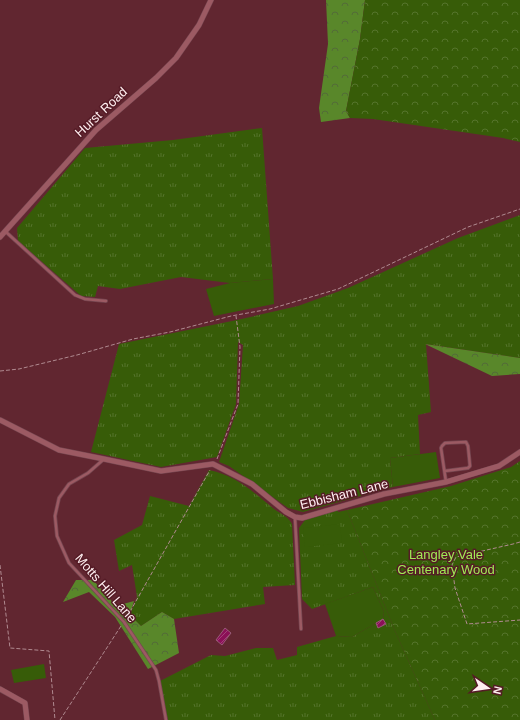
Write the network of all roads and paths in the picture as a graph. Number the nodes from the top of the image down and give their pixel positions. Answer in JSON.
{"nodes":[{"id":1,"x":211,"y":0,"type":"edge"},
{"id":2,"x":520,"y":209,"type":"edge"},
{"id":3,"x":5,"y":231,"type":"junction"},
{"id":4,"x":0,"y":237,"type":"edge"},
{"id":5,"x":106,"y":301,"type":"dead end"},
{"id":6,"x":236,"y":316,"type":"junction"},
{"id":7,"x":0,"y":371,"type":"edge"},
{"id":8,"x":0,"y":420,"type":"edge"},
{"id":9,"x":520,"y":452,"type":"edge"},
{"id":10,"x":104,"y":459,"type":"junction"},
{"id":11,"x":213,"y":464,"type":"junction"},
{"id":12,"x":445,"y":471,"type":"junction"},
{"id":13,"x":446,"y":482,"type":"junction"},
{"id":14,"x":295,"y":517,"type":"junction"},
{"id":15,"x":520,"y":542,"type":"edge"},
{"id":16,"x":0,"y":565,"type":"edge"},
{"id":17,"x":520,"y":620,"type":"edge"},
{"id":18,"x":124,"y":622,"type":"junction"},
{"id":19,"x":301,"y":629,"type":"dead end"},
{"id":20,"x":0,"y":689,"type":"edge"},
{"id":21,"x":27,"y":720,"type":"edge"},
{"id":22,"x":55,"y":720,"type":"edge"},
{"id":23,"x":60,"y":720,"type":"edge"},
{"id":24,"x":166,"y":720,"type":"edge"}],
"edges":[{"from":1,"to":3,"type":"street","name":"Hurst Road"},
{"from":2,"to":6,"type":"path"},
{"from":3,"to":4,"type":"street","name":"Hurst Road"},
{"from":3,"to":5,"type":"lane"},
{"from":6,"to":7,"type":"path"},
{"from":6,"to":11,"type":"path"},
{"from":8,"to":10,"type":"street"},
{"from":9,"to":13,"type":"street","name":"Ebbisham Lane"},
{"from":10,"to":11,"type":"street"},
{"from":10,"to":18,"type":"lane","name":"Motts Hill Lane"},
{"from":11,"to":14,"type":"street","name":"Ebbisham Lane"},
{"from":11,"to":18,"type":"path"},
{"from":12,"to":12,"type":"lane"},
{"from":12,"to":13,"type":"lane"},
{"from":13,"to":14,"type":"street","name":"Ebbisham Lane"},
{"from":14,"to":19,"type":"lane"},
{"from":15,"to":17,"type":"path"},
{"from":16,"to":22,"type":"path"},
{"from":18,"to":23,"type":"path"},
{"from":18,"to":24,"type":"lane","name":"Motts Hill Lane"},
{"from":20,"to":21,"type":"street"}]}
